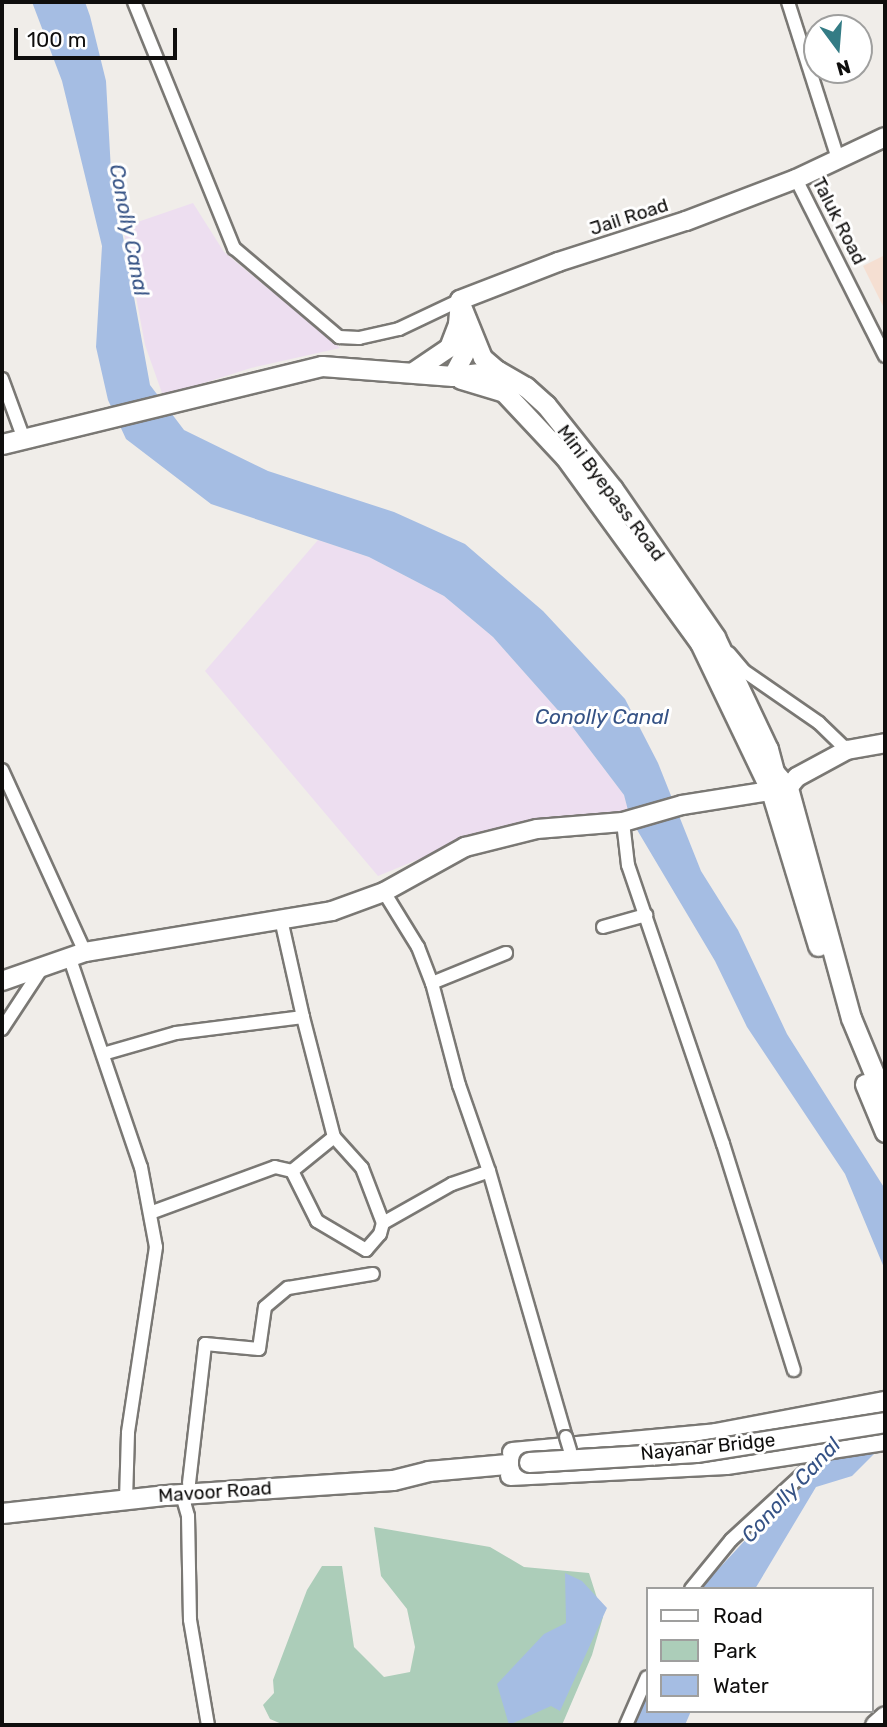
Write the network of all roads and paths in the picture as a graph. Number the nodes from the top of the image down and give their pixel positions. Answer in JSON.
{"nodes":[{"id":1,"x":134,"y":2,"type":"edge"},
{"id":2,"x":788,"y":2,"type":"edge"},
{"id":3,"x":885,"y":137,"type":"edge"},
{"id":4,"x":838,"y":159,"type":"junction"},
{"id":5,"x":796,"y":179,"type":"junction"},
{"id":6,"x":460,"y":300,"type":"junction"},
{"id":7,"x":885,"y":356,"type":"edge"},
{"id":8,"x":415,"y":371,"type":"junction"},
{"id":9,"x":498,"y":371,"type":"junction"},
{"id":10,"x":453,"y":376,"type":"junction"},
{"id":11,"x":2,"y":379,"type":"edge"},
{"id":12,"x":24,"y":439,"type":"junction"},
{"id":13,"x":2,"y":444,"type":"edge"},
{"id":14,"x":715,"y":637,"type":"junction"},
{"id":15,"x":885,"y":743,"type":"edge"},
{"id":16,"x":847,"y":750,"type":"junction"},
{"id":17,"x":2,"y":771,"type":"edge"},
{"id":18,"x":780,"y":790,"type":"junction"},
{"id":19,"x":623,"y":822,"type":"junction"},
{"id":20,"x":384,"y":892,"type":"junction"},
{"id":21,"x":646,"y":915,"type":"junction"},
{"id":22,"x":281,"y":919,"type":"junction"},
{"id":23,"x":603,"y":927,"type":"dead end"},
{"id":24,"x":506,"y":953,"type":"dead end"},
{"id":25,"x":78,"y":955,"type":"junction"},
{"id":26,"x":42,"y":968,"type":"junction"},
{"id":27,"x":2,"y":981,"type":"edge"},
{"id":28,"x":432,"y":982,"type":"junction"},
{"id":29,"x":303,"y":1017,"type":"junction"},
{"id":30,"x":2,"y":1029,"type":"edge"},
{"id":31,"x":103,"y":1054,"type":"junction"},
{"id":32,"x":885,"y":1100,"type":"edge"},
{"id":33,"x":885,"y":1132,"type":"edge"},
{"id":34,"x":334,"y":1137,"type":"junction"},
{"id":35,"x":292,"y":1171,"type":"junction"},
{"id":36,"x":489,"y":1171,"type":"junction"},
{"id":37,"x":150,"y":1213,"type":"junction"},
{"id":38,"x":383,"y":1223,"type":"junction"},
{"id":39,"x":373,"y":1274,"type":"dead end"},
{"id":40,"x":794,"y":1370,"type":"dead end"},
{"id":41,"x":880,"y":1402,"type":"edge"},
{"id":42,"x":777,"y":1421,"type":"junction"},
{"id":43,"x":885,"y":1422,"type":"edge"},
{"id":44,"x":885,"y":1440,"type":"edge"},
{"id":45,"x":569,"y":1447,"type":"dead end"},
{"id":46,"x":778,"y":1457,"type":"junction"},
{"id":47,"x":529,"y":1462,"type":"joint"},
{"id":48,"x":810,"y":1462,"type":"junction"},
{"id":49,"x":393,"y":1474,"type":"junction"},
{"id":50,"x":186,"y":1489,"type":"junction"},
{"id":51,"x":126,"y":1493,"type":"junction"},
{"id":52,"x":2,"y":1501,"type":"edge"},
{"id":53,"x":2,"y":1513,"type":"edge"},
{"id":54,"x":693,"y":1587,"type":"edge"},
{"id":55,"x":646,"y":1679,"type":"edge"},
{"id":56,"x":885,"y":1716,"type":"edge"},
{"id":57,"x":208,"y":1725,"type":"edge"},
{"id":58,"x":626,"y":1725,"type":"edge"},
{"id":59,"x":875,"y":1725,"type":"edge"}],
"edges":[{"from":1,"to":6,"type":"street"},
{"from":2,"to":4,"type":"street"},
{"from":3,"to":4,"type":"street","name":"Jail Road"},
{"from":4,"to":5,"type":"street","name":"Jail Road"},
{"from":5,"to":6,"type":"street","name":"Jail Road"},
{"from":5,"to":7,"type":"street","name":"Taluk Road"},
{"from":6,"to":8,"type":"street"},
{"from":6,"to":9,"type":"street"},
{"from":6,"to":10,"type":"street"},
{"from":8,"to":10,"type":"main road"},
{"from":8,"to":12,"type":"main road"},
{"from":9,"to":10,"type":"main road"},
{"from":9,"to":14,"type":"main road","name":"Mini Byepass Road"},
{"from":10,"to":18,"type":"main road"},
{"from":11,"to":12,"type":"street"},
{"from":12,"to":13,"type":"main road"},
{"from":14,"to":16,"type":"street"},
{"from":14,"to":18,"type":"main road","name":"Mini Byepass Road"},
{"from":15,"to":16,"type":"street"},
{"from":16,"to":18,"type":"street"},
{"from":17,"to":25,"type":"street"},
{"from":18,"to":19,"type":"street"},
{"from":18,"to":32,"type":"main road","name":"Mini Byepass Road"},
{"from":18,"to":33,"type":"main road"},
{"from":19,"to":20,"type":"street"},
{"from":19,"to":21,"type":"street"},
{"from":20,"to":22,"type":"street"},
{"from":20,"to":28,"type":"street"},
{"from":21,"to":23,"type":"street"},
{"from":21,"to":40,"type":"street"},
{"from":22,"to":25,"type":"street"},
{"from":22,"to":29,"type":"street"},
{"from":24,"to":28,"type":"street"},
{"from":25,"to":26,"type":"street"},
{"from":25,"to":31,"type":"street"},
{"from":26,"to":27,"type":"street"},
{"from":26,"to":30,"type":"street"},
{"from":28,"to":36,"type":"street"},
{"from":29,"to":31,"type":"street"},
{"from":29,"to":34,"type":"street"},
{"from":31,"to":37,"type":"street"},
{"from":34,"to":35,"type":"street"},
{"from":34,"to":38,"type":"street"},
{"from":35,"to":37,"type":"street"},
{"from":35,"to":38,"type":"street"},
{"from":36,"to":38,"type":"street"},
{"from":36,"to":45,"type":"street"},
{"from":37,"to":51,"type":"street"},
{"from":39,"to":50,"type":"street"},
{"from":41,"to":42,"type":"main road"},
{"from":42,"to":46,"type":"main road"},
{"from":42,"to":49,"type":"main road"},
{"from":43,"to":47,"type":"main road","name":"Nayanar Bridge","bridge":true},
{"from":44,"to":48,"type":"main road"},
{"from":46,"to":48,"type":"main road"},
{"from":46,"to":49,"type":"main road"},
{"from":47,"to":49,"type":"main road","name":"Mavoor Road"},
{"from":48,"to":54,"type":"street"},
{"from":49,"to":50,"type":"main road","name":"Mavoor Road"},
{"from":50,"to":51,"type":"main road","name":"Mavoor Road"},
{"from":50,"to":57,"type":"street"},
{"from":51,"to":52,"type":"main road","name":"Mavoor Road"},
{"from":51,"to":53,"type":"main road","name":"Mavoor Road"},
{"from":55,"to":58,"type":"street"},
{"from":56,"to":59,"type":"main road"}]}
